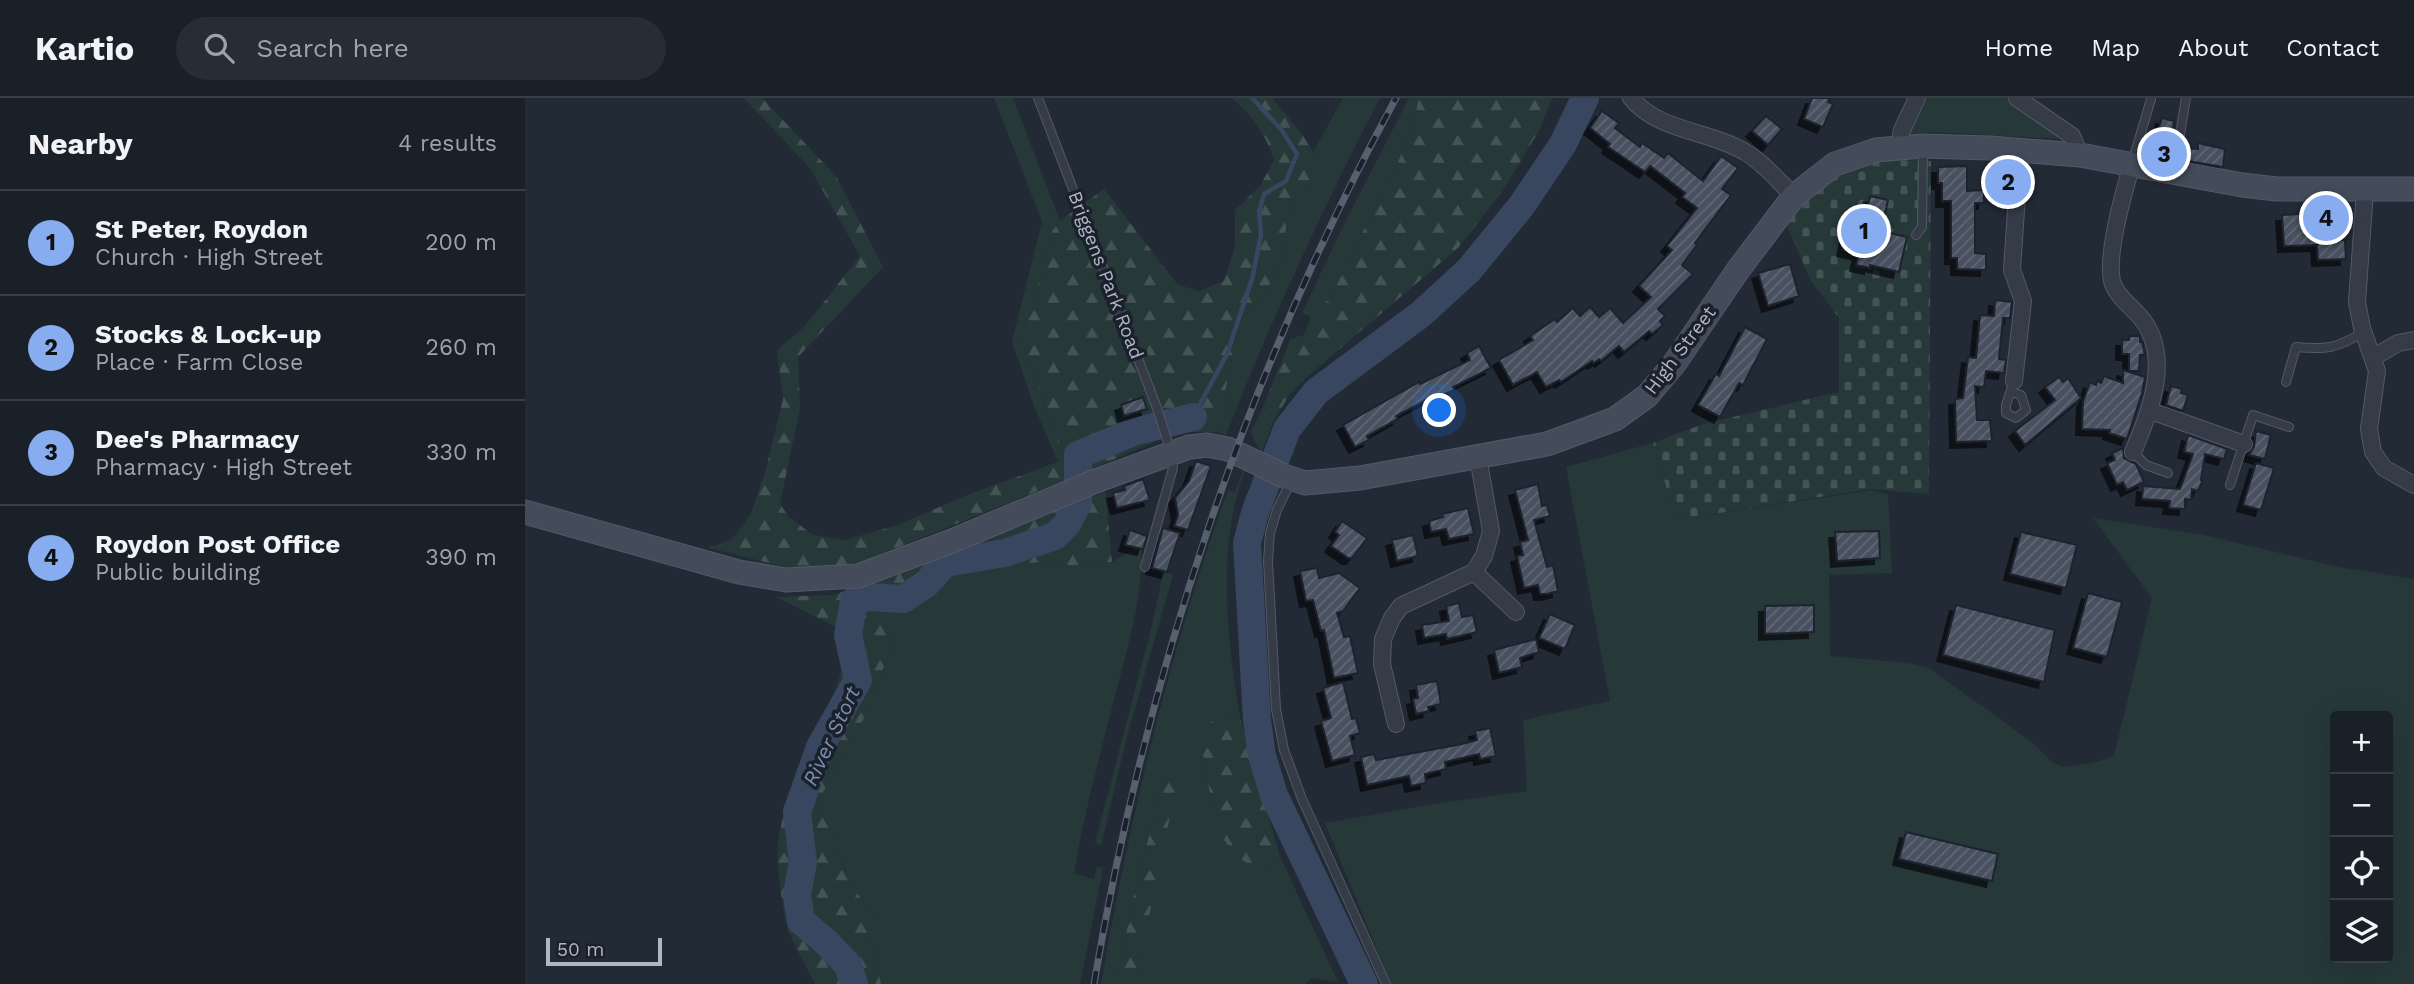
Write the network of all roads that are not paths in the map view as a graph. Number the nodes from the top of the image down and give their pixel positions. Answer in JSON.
{"nodes":[{"id":1,"x":1038,"y":98,"type":"edge"},
{"id":2,"x":1631,"y":98,"type":"edge"},
{"id":3,"x":1917,"y":98,"type":"edge"},
{"id":4,"x":2017,"y":98,"type":"edge"},
{"id":5,"x":2186,"y":98,"type":"edge"},
{"id":6,"x":2151,"y":99,"type":"edge"},
{"id":7,"x":1923,"y":146,"type":"junction"},
{"id":8,"x":1899,"y":147,"type":"junction"},
{"id":9,"x":2020,"y":150,"type":"junction"},
{"id":10,"x":2080,"y":155,"type":"junction"},
{"id":11,"x":2132,"y":164,"type":"junction"},
{"id":12,"x":2174,"y":172,"type":"junction"},
{"id":13,"x":2414,"y":189,"type":"edge"},
{"id":14,"x":2365,"y":190,"type":"junction"},
{"id":15,"x":1794,"y":196,"type":"junction"},
{"id":16,"x":1916,"y":235,"type":"dead end"},
{"id":17,"x":2364,"y":332,"type":"junction"},
{"id":18,"x":2414,"y":340,"type":"edge"},
{"id":19,"x":2374,"y":357,"type":"junction"},
{"id":20,"x":2286,"y":382,"type":"dead end"},
{"id":21,"x":2013,"y":386,"type":"dead end"},
{"id":22,"x":2151,"y":411,"type":"junction"},
{"id":23,"x":2289,"y":427,"type":"dead end"},
{"id":24,"x":1168,"y":443,"type":"junction"},
{"id":25,"x":2244,"y":444,"type":"junction"},
{"id":26,"x":2133,"y":452,"type":"joint"},
{"id":27,"x":1478,"y":457,"type":"junction"},
{"id":28,"x":2168,"y":473,"type":"dead end"},
{"id":29,"x":1288,"y":477,"type":"junction"},
{"id":30,"x":2230,"y":485,"type":"dead end"},
{"id":31,"x":2414,"y":485,"type":"edge"},
{"id":32,"x":525,"y":512,"type":"edge"},
{"id":33,"x":1145,"y":567,"type":"dead end"},
{"id":34,"x":1474,"y":572,"type":"junction"},
{"id":35,"x":1515,"y":612,"type":"dead end"},
{"id":36,"x":1396,"y":724,"type":"dead end"},
{"id":37,"x":1385,"y":984,"type":"edge"}],
"edges":[{"from":1,"to":24,"type":"lane","name":"Briggens Park Road"},
{"from":2,"to":15,"type":"street"},
{"from":3,"to":8,"type":"street"},
{"from":4,"to":10,"type":"street"},
{"from":5,"to":12,"type":"lane"},
{"from":6,"to":11,"type":"lane"},
{"from":7,"to":8,"type":"main road","name":"High Street"},
{"from":7,"to":9,"type":"main road","name":"High Street"},
{"from":7,"to":16,"type":"lane"},
{"from":8,"to":15,"type":"main road","name":"High Street"},
{"from":9,"to":10,"type":"main road","name":"High Street"},
{"from":9,"to":21,"type":"street"},
{"from":10,"to":11,"type":"main road","name":"High Street"},
{"from":11,"to":12,"type":"main road","name":"High Street"},
{"from":11,"to":22,"type":"street"},
{"from":12,"to":14,"type":"main road","name":"High Street"},
{"from":13,"to":14,"type":"main road","name":"High Street"},
{"from":14,"to":17,"type":"street"},
{"from":15,"to":27,"type":"main road","name":"High Street"},
{"from":17,"to":19,"type":"street"},
{"from":17,"to":20,"type":"lane"},
{"from":18,"to":19,"type":"street"},
{"from":19,"to":31,"type":"street"},
{"from":22,"to":25,"type":"street"},
{"from":22,"to":26,"type":"street"},
{"from":23,"to":25,"type":"lane"},
{"from":24,"to":29,"type":"main road"},
{"from":24,"to":32,"type":"main road"},
{"from":24,"to":33,"type":"lane"},
{"from":25,"to":30,"type":"lane"},
{"from":26,"to":28,"type":"lane"},
{"from":27,"to":29,"type":"main road","name":"High Street"},
{"from":27,"to":34,"type":"street"},
{"from":29,"to":37,"type":"lane"},
{"from":34,"to":35,"type":"street"},
{"from":34,"to":36,"type":"street"}]}
